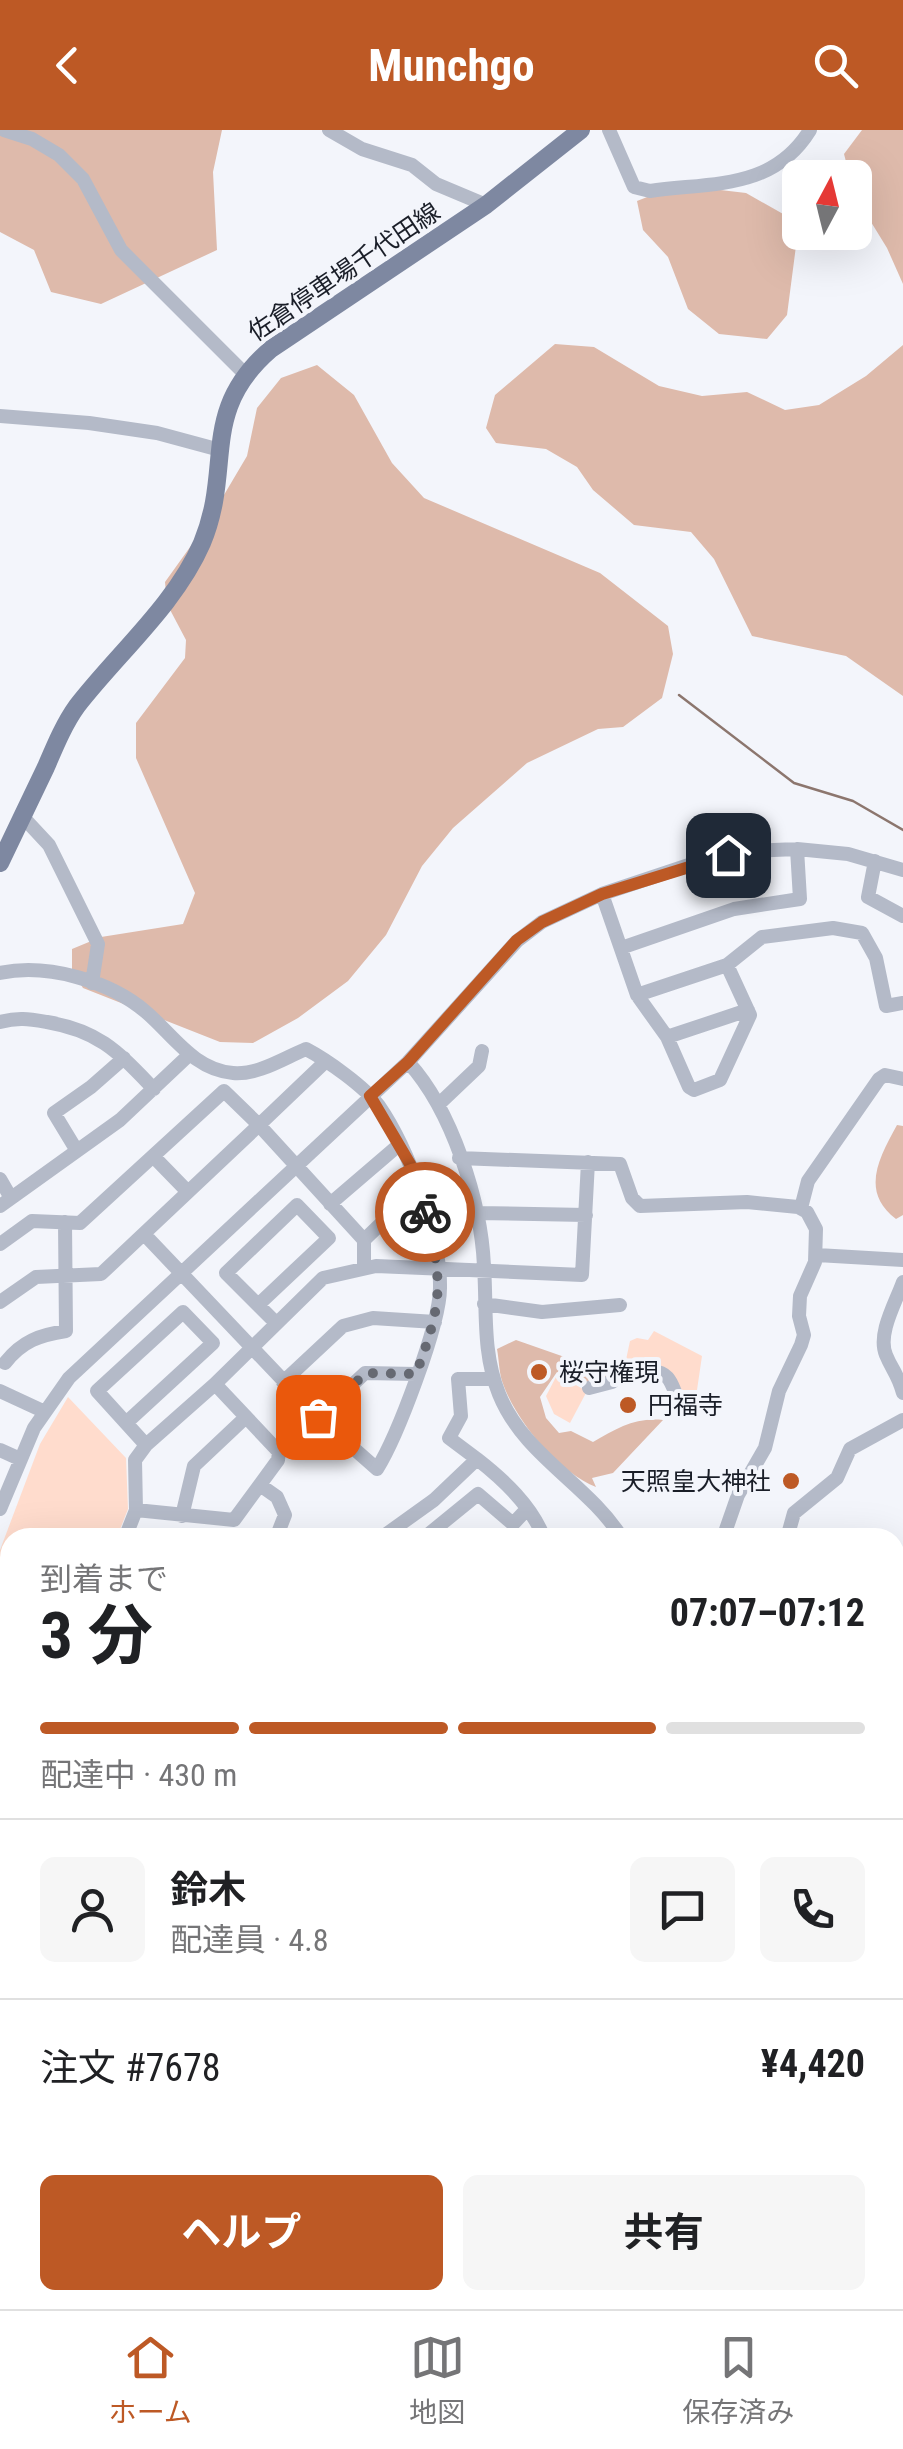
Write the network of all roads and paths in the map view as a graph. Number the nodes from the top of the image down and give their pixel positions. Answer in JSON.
{"nodes":[{"id":1,"x":4,"y":130,"type":"edge"},
{"id":2,"x":330,"y":130,"type":"edge"},
{"id":3,"x":582,"y":130,"type":"edge"},
{"id":4,"x":609,"y":130,"type":"edge"},
{"id":5,"x":810,"y":130,"type":"edge"},
{"id":6,"x":486,"y":206,"type":"junction"},
{"id":7,"x":244,"y":373,"type":"junction"},
{"id":8,"x":0,"y":416,"type":"edge"},
{"id":9,"x":220,"y":450,"type":"junction"},
{"id":10,"x":22,"y":816,"type":"junction"},
{"id":11,"x":796,"y":848,"type":"junction"},
{"id":12,"x":874,"y":861,"type":"junction"},
{"id":13,"x":0,"y":863,"type":"edge"},
{"id":14,"x":903,"y":870,"type":"edge"},
{"id":15,"x":602,"y":894,"type":"junction"},
{"id":16,"x":903,"y":916,"type":"edge"},
{"id":17,"x":620,"y":948,"type":"junction"},
{"id":18,"x":726,"y":964,"type":"junction"},
{"id":19,"x":0,"y":973,"type":"edge"},
{"id":20,"x":92,"y":983,"type":"junction"},
{"id":21,"x":637,"y":995,"type":"junction"},
{"id":22,"x":903,"y":1003,"type":"edge"},
{"id":23,"x":748,"y":1010,"type":"junction"},
{"id":24,"x":0,"y":1022,"type":"edge"},
{"id":25,"x":668,"y":1038,"type":"junction"},
{"id":26,"x":482,"y":1051,"type":"dead end"},
{"id":27,"x":190,"y":1054,"type":"junction"},
{"id":28,"x":124,"y":1058,"type":"junction"},
{"id":29,"x":325,"y":1062,"type":"junction"},
{"id":30,"x":408,"y":1062,"type":"junction"},
{"id":31,"x":903,"y":1079,"type":"edge"},
{"id":32,"x":154,"y":1089,"type":"junction"},
{"id":33,"x":370,"y":1096,"type":"junction"},
{"id":34,"x":439,"y":1104,"type":"junction"},
{"id":35,"x":259,"y":1125,"type":"junction"},
{"id":36,"x":400,"y":1144,"type":"junction"},
{"id":37,"x":77,"y":1151,"type":"junction"},
{"id":38,"x":153,"y":1156,"type":"junction"},
{"id":39,"x":460,"y":1158,"type":"junction"},
{"id":40,"x":588,"y":1162,"type":"junction"},
{"id":41,"x":294,"y":1166,"type":"junction"},
{"id":42,"x":0,"y":1179,"type":"edge"},
{"id":43,"x":418,"y":1188,"type":"junction"},
{"id":44,"x":188,"y":1192,"type":"junction"},
{"id":45,"x":6,"y":1202,"type":"edge"},
{"id":46,"x":330,"y":1204,"type":"junction"},
{"id":47,"x":801,"y":1208,"type":"junction"},
{"id":48,"x":476,"y":1212,"type":"junction"},
{"id":49,"x":586,"y":1215,"type":"junction"},
{"id":50,"x":65,"y":1222,"type":"junction"},
{"id":51,"x":144,"y":1234,"type":"junction"},
{"id":52,"x":364,"y":1240,"type":"junction"},
{"id":53,"x":0,"y":1244,"type":"edge"},
{"id":54,"x":816,"y":1255,"type":"junction"},
{"id":55,"x":903,"y":1260,"type":"edge"},
{"id":56,"x":364,"y":1266,"type":"junction"},
{"id":57,"x":439,"y":1269,"type":"junction"},
{"id":58,"x":485,"y":1272,"type":"junction"},
{"id":59,"x":182,"y":1273,"type":"junction"},
{"id":60,"x":65,"y":1276,"type":"junction"},
{"id":61,"x":903,"y":1282,"type":"edge"},
{"id":62,"x":0,"y":1302,"type":"edge"},
{"id":63,"x":258,"y":1304,"type":"junction"},
{"id":64,"x":484,"y":1304,"type":"junction"},
{"id":65,"x":620,"y":1305,"type":"dead end"},
{"id":66,"x":276,"y":1322,"type":"junction"},
{"id":67,"x":436,"y":1322,"type":"junction"},
{"id":68,"x":252,"y":1348,"type":"junction"},
{"id":69,"x":2,"y":1366,"type":"edge"},
{"id":70,"x":416,"y":1374,"type":"junction"},
{"id":71,"x":494,"y":1379,"type":"junction"},
{"id":72,"x":283,"y":1382,"type":"junction"},
{"id":73,"x":215,"y":1384,"type":"junction"},
{"id":74,"x":588,"y":1388,"type":"dead end"},
{"id":75,"x":0,"y":1391,"type":"edge"},
{"id":76,"x":903,"y":1393,"type":"edge"},
{"id":77,"x":697,"y":1406,"type":"dead end"},
{"id":78,"x":43,"y":1411,"type":"junction"},
{"id":79,"x":318,"y":1417,"type":"junction"},
{"id":80,"x":246,"y":1418,"type":"junction"},
{"id":81,"x":903,"y":1420,"type":"edge"},
{"id":82,"x":126,"y":1423,"type":"junction"},
{"id":83,"x":146,"y":1445,"type":"junction"},
{"id":84,"x":0,"y":1450,"type":"edge"},
{"id":85,"x":477,"y":1458,"type":"junction"},
{"id":86,"x":20,"y":1459,"type":"junction"},
{"id":87,"x":260,"y":1485,"type":"junction"},
{"id":88,"x":0,"y":1509,"type":"edge"},
{"id":89,"x":528,"y":1509,"type":"junction"},
{"id":90,"x":136,"y":1510,"type":"junction"},
{"id":91,"x":182,"y":1516,"type":"junction"},
{"id":92,"x":129,"y":1528,"type":"edge"},
{"id":93,"x":280,"y":1528,"type":"edge"},
{"id":94,"x":395,"y":1528,"type":"edge"},
{"id":95,"x":436,"y":1528,"type":"edge"},
{"id":96,"x":540,"y":1528,"type":"edge"},
{"id":97,"x":615,"y":1528,"type":"edge"},
{"id":98,"x":726,"y":1528,"type":"edge"},
{"id":99,"x":790,"y":1528,"type":"edge"}],
"edges":[{"from":1,"to":7,"type":"street"},
{"from":2,"to":6,"type":"street"},
{"from":3,"to":6,"type":"main road","name":"佐倉停車場千代田線"},
{"from":4,"to":5,"type":"street"},
{"from":6,"to":7,"type":"main road","name":"佐倉停車場千代田線"},
{"from":7,"to":9,"type":"main road","name":"佐倉停車場千代田線"},
{"from":8,"to":9,"type":"street"},
{"from":9,"to":10,"type":"main road","name":"佐倉停車場千代田線"},
{"from":10,"to":13,"type":"main road","name":"佐倉停車場千代田線"},
{"from":10,"to":20,"type":"street"},
{"from":11,"to":12,"type":"street"},
{"from":11,"to":15,"type":"street"},
{"from":11,"to":17,"type":"street"},
{"from":12,"to":14,"type":"street"},
{"from":12,"to":16,"type":"street"},
{"from":15,"to":17,"type":"street"},
{"from":15,"to":30,"type":"street"},
{"from":17,"to":21,"type":"street"},
{"from":18,"to":21,"type":"street"},
{"from":18,"to":22,"type":"street"},
{"from":18,"to":23,"type":"street"},
{"from":19,"to":20,"type":"street"},
{"from":20,"to":27,"type":"street"},
{"from":21,"to":25,"type":"street"},
{"from":23,"to":25,"type":"street"},
{"from":23,"to":25,"type":"street"},
{"from":24,"to":28,"type":"street"},
{"from":26,"to":34,"type":"street"},
{"from":27,"to":29,"type":"street"},
{"from":27,"to":32,"type":"street"},
{"from":28,"to":32,"type":"street"},
{"from":28,"to":37,"type":"street"},
{"from":29,"to":33,"type":"street"},
{"from":29,"to":35,"type":"street"},
{"from":30,"to":33,"type":"street"},
{"from":30,"to":34,"type":"street"},
{"from":31,"to":47,"type":"street"},
{"from":32,"to":37,"type":"street"},
{"from":33,"to":36,"type":"street"},
{"from":33,"to":41,"type":"street"},
{"from":34,"to":39,"type":"street"},
{"from":35,"to":38,"type":"street"},
{"from":35,"to":41,"type":"street"},
{"from":35,"to":44,"type":"street"},
{"from":36,"to":43,"type":"street"},
{"from":36,"to":46,"type":"street"},
{"from":37,"to":45,"type":"street"},
{"from":38,"to":44,"type":"street"},
{"from":38,"to":50,"type":"street"},
{"from":39,"to":40,"type":"street"},
{"from":39,"to":48,"type":"street"},
{"from":40,"to":47,"type":"street"},
{"from":40,"to":49,"type":"street"},
{"from":41,"to":46,"type":"street"},
{"from":41,"to":59,"type":"street"},
{"from":42,"to":45,"type":"street"},
{"from":43,"to":52,"type":"street"},
{"from":43,"to":57,"type":"street"},
{"from":44,"to":51,"type":"street"},
{"from":46,"to":52,"type":"street"},
{"from":47,"to":54,"type":"street"},
{"from":48,"to":49,"type":"street"},
{"from":48,"to":58,"type":"street"},
{"from":49,"to":58,"type":"street"},
{"from":50,"to":53,"type":"street"},
{"from":50,"to":60,"type":"street"},
{"from":51,"to":59,"type":"street"},
{"from":51,"to":60,"type":"street"},
{"from":52,"to":56,"type":"street"},
{"from":54,"to":55,"type":"street"},
{"from":54,"to":98,"type":"street"},
{"from":56,"to":57,"type":"street"},
{"from":56,"to":66,"type":"street"},
{"from":57,"to":58,"type":"street"},
{"from":57,"to":67,"type":"street"},
{"from":58,"to":64,"type":"street"},
{"from":59,"to":68,"type":"street"},
{"from":59,"to":78,"type":"street"},
{"from":60,"to":62,"type":"street"},
{"from":60,"to":69,"type":"street"},
{"from":61,"to":76,"type":"street"},
{"from":63,"to":63,"type":"street"},
{"from":63,"to":66,"type":"street"},
{"from":64,"to":65,"type":"street"},
{"from":64,"to":71,"type":"street"},
{"from":66,"to":68,"type":"street"},
{"from":67,"to":70,"type":"street"},
{"from":67,"to":72,"type":"street"},
{"from":68,"to":72,"type":"street"},
{"from":68,"to":73,"type":"street"},
{"from":70,"to":79,"type":"street"},
{"from":70,"to":79,"type":"street"},
{"from":71,"to":85,"type":"street"},
{"from":71,"to":97,"type":"street"},
{"from":72,"to":79,"type":"street"},
{"from":73,"to":80,"type":"street"},
{"from":73,"to":83,"type":"street"},
{"from":74,"to":77,"type":"street"},
{"from":75,"to":78,"type":"street"},
{"from":78,"to":86,"type":"street"},
{"from":80,"to":87,"type":"street"},
{"from":80,"to":91,"type":"street"},
{"from":81,"to":99,"type":"street"},
{"from":82,"to":82,"type":"street"},
{"from":82,"to":83,"type":"street"},
{"from":83,"to":90,"type":"street"},
{"from":84,"to":86,"type":"street"},
{"from":85,"to":89,"type":"street"},
{"from":85,"to":94,"type":"street"},
{"from":86,"to":88,"type":"street"},
{"from":87,"to":91,"type":"street"},
{"from":87,"to":93,"type":"street"},
{"from":89,"to":95,"type":"street"},
{"from":89,"to":96,"type":"street"},
{"from":90,"to":91,"type":"street"},
{"from":90,"to":92,"type":"street"}]}
